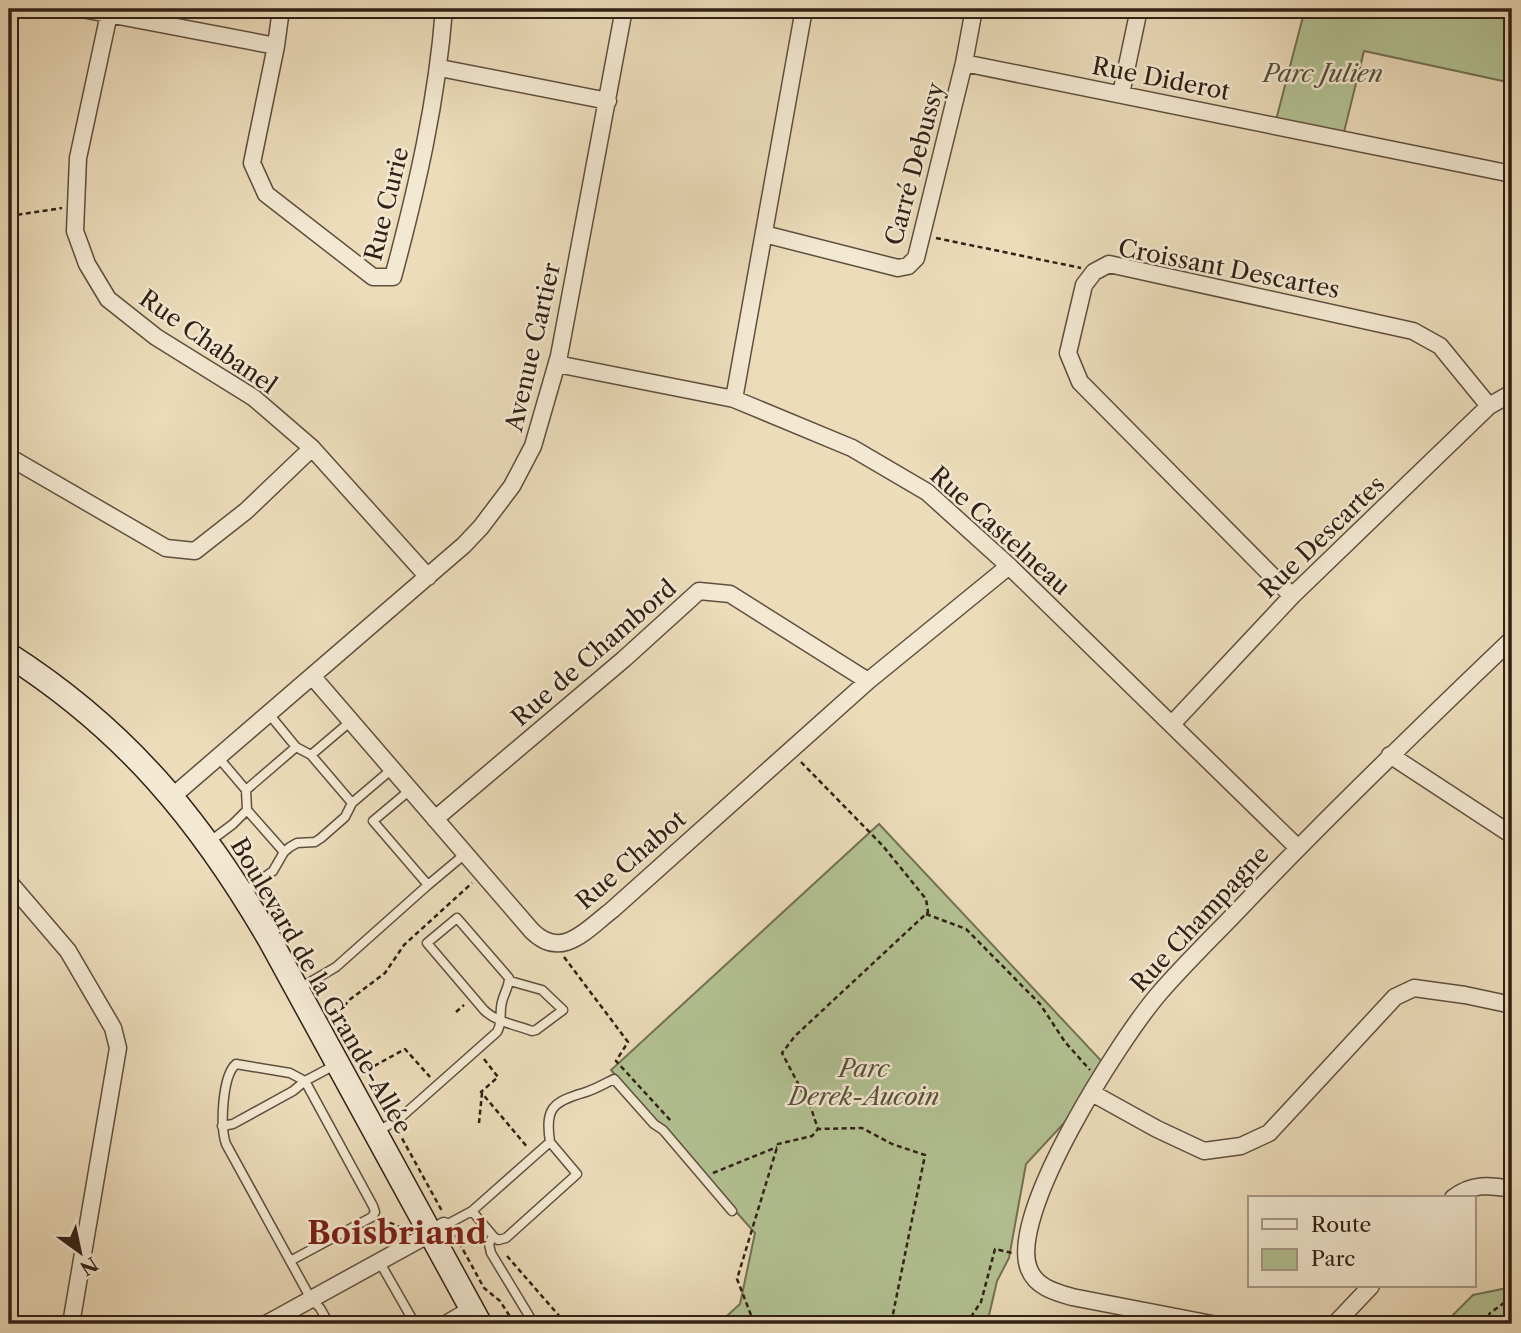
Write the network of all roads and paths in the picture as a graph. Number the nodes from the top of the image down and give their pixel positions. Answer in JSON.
{"nodes":[{"id":1,"x":82,"y":9,"type":"edge"},
{"id":2,"x":281,"y":9,"type":"edge"},
{"id":3,"x":444,"y":9,"type":"edge"},
{"id":4,"x":624,"y":9,"type":"edge"},
{"id":5,"x":804,"y":9,"type":"edge"},
{"id":6,"x":974,"y":9,"type":"edge"},
{"id":7,"x":1139,"y":9,"type":"edge"},
{"id":8,"x":109,"y":14,"type":"junction"},
{"id":9,"x":276,"y":46,"type":"junction"},
{"id":10,"x":964,"y":63,"type":"junction"},
{"id":11,"x":440,"y":68,"type":"junction"},
{"id":12,"x":1122,"y":94,"type":"junction"},
{"id":13,"x":608,"y":101,"type":"junction"},
{"id":14,"x":1512,"y":174,"type":"edge"},
{"id":15,"x":76,"y":205,"type":"junction"},
{"id":16,"x":9,"y":216,"type":"edge"},
{"id":17,"x":764,"y":234,"type":"junction"},
{"id":18,"x":922,"y":235,"type":"junction"},
{"id":19,"x":1094,"y":272,"type":"junction"},
{"id":20,"x":556,"y":364,"type":"junction"},
{"id":21,"x":1512,"y":393,"type":"edge"},
{"id":22,"x":734,"y":399,"type":"junction"},
{"id":23,"x":1489,"y":406,"type":"junction"},
{"id":24,"x":312,"y":448,"type":"junction"},
{"id":25,"x":9,"y":457,"type":"edge"},
{"id":26,"x":1009,"y":566,"type":"junction"},
{"id":27,"x":428,"y":577,"type":"junction"},
{"id":28,"x":1292,"y":596,"type":"junction"},
{"id":29,"x":1512,"y":639,"type":"edge"},
{"id":30,"x":9,"y":654,"type":"edge"},
{"id":31,"x":312,"y":676,"type":"junction"},
{"id":32,"x":868,"y":681,"type":"junction"},
{"id":33,"x":269,"y":713,"type":"junction"},
{"id":34,"x":351,"y":721,"type":"junction"},
{"id":35,"x":1172,"y":724,"type":"junction"},
{"id":36,"x":296,"y":747,"type":"junction"},
{"id":37,"x":788,"y":750,"type":"junction"},
{"id":38,"x":311,"y":755,"type":"junction"},
{"id":39,"x":1390,"y":755,"type":"junction"},
{"id":40,"x":218,"y":757,"type":"junction"},
{"id":41,"x":392,"y":769,"type":"junction"},
{"id":42,"x":246,"y":790,"type":"junction"},
{"id":43,"x":410,"y":790,"type":"junction"},
{"id":44,"x":173,"y":796,"type":"junction"},
{"id":45,"x":352,"y":803,"type":"junction"},
{"id":46,"x":247,"y":810,"type":"junction"},
{"id":47,"x":435,"y":819,"type":"junction"},
{"id":48,"x":1512,"y":835,"type":"edge"},
{"id":49,"x":208,"y":842,"type":"junction"},
{"id":50,"x":1298,"y":848,"type":"junction"},
{"id":51,"x":284,"y":852,"type":"junction"},
{"id":52,"x":465,"y":854,"type":"junction"},
{"id":53,"x":9,"y":882,"type":"edge"},
{"id":54,"x":471,"y":884,"type":"dead end"},
{"id":55,"x":428,"y":885,"type":"junction"},
{"id":56,"x":243,"y":893,"type":"junction"},
{"id":57,"x":926,"y":914,"type":"junction"},
{"id":58,"x":555,"y":944,"type":"junction"},
{"id":59,"x":510,"y":981,"type":"junction"},
{"id":60,"x":297,"y":989,"type":"junction"},
{"id":61,"x":1512,"y":1005,"type":"edge"},
{"id":62,"x":501,"y":1020,"type":"junction"},
{"id":63,"x":481,"y":1056,"type":"dead end"},
{"id":64,"x":338,"y":1063,"type":"junction"},
{"id":65,"x":366,"y":1071,"type":"junction"},
{"id":66,"x":361,"y":1073,"type":"dead end"},
{"id":67,"x":1101,"y":1078,"type":"junction"},
{"id":68,"x":431,"y":1079,"type":"dead end"},
{"id":69,"x":305,"y":1081,"type":"junction"},
{"id":70,"x":482,"y":1093,"type":"junction"},
{"id":71,"x":1092,"y":1093,"type":"junction"},
{"id":72,"x":479,"y":1123,"type":"dead end"},
{"id":73,"x":388,"y":1125,"type":"junction"},
{"id":74,"x":674,"y":1125,"type":"dead end"},
{"id":75,"x":222,"y":1126,"type":"junction"},
{"id":76,"x":818,"y":1129,"type":"junction"},
{"id":77,"x":520,"y":1139,"type":"dead end"},
{"id":78,"x":550,"y":1142,"type":"junction"},
{"id":79,"x":777,"y":1147,"type":"junction"},
{"id":80,"x":713,"y":1173,"type":"dead end"},
{"id":81,"x":1512,"y":1189,"type":"edge"},
{"id":82,"x":1456,"y":1196,"type":"edge"},
{"id":83,"x":472,"y":1211,"type":"junction"},
{"id":84,"x":732,"y":1211,"type":"dead end"},
{"id":85,"x":383,"y":1219,"type":"dead end"},
{"id":86,"x":443,"y":1227,"type":"junction"},
{"id":87,"x":404,"y":1229,"type":"dead end"},
{"id":88,"x":493,"y":1236,"type":"junction"},
{"id":89,"x":1015,"y":1253,"type":"dead end"},
{"id":90,"x":506,"y":1255,"type":"dead end"},
{"id":91,"x":290,"y":1261,"type":"junction"},
{"id":92,"x":379,"y":1261,"type":"junction"},
{"id":93,"x":1369,"y":1288,"type":"edge"},
{"id":94,"x":1512,"y":1297,"type":"edge"},
{"id":95,"x":311,"y":1299,"type":"junction"},
{"id":96,"x":475,"y":1315,"type":"edge"},
{"id":97,"x":561,"y":1318,"type":"junction"},
{"id":98,"x":71,"y":1324,"type":"edge"},
{"id":99,"x":266,"y":1324,"type":"edge"},
{"id":100,"x":329,"y":1324,"type":"edge"},
{"id":101,"x":415,"y":1324,"type":"edge"},
{"id":102,"x":438,"y":1324,"type":"edge"},
{"id":103,"x":512,"y":1324,"type":"edge"},
{"id":104,"x":534,"y":1324,"type":"edge"},
{"id":105,"x":554,"y":1324,"type":"edge"},
{"id":106,"x":566,"y":1324,"type":"edge"},
{"id":107,"x":755,"y":1324,"type":"edge"},
{"id":108,"x":806,"y":1324,"type":"edge"},
{"id":109,"x":836,"y":1324,"type":"edge"},
{"id":110,"x":891,"y":1324,"type":"edge"},
{"id":111,"x":966,"y":1324,"type":"edge"},
{"id":112,"x":1212,"y":1324,"type":"edge"},
{"id":113,"x":1335,"y":1324,"type":"edge"},
{"id":114,"x":1484,"y":1324,"type":"edge"}],
"edges":[{"from":1,"to":8,"type":"street"},
{"from":2,"to":9,"type":"street","name":"Rue Curie"},
{"from":3,"to":11,"type":"street","name":"Rue Curie"},
{"from":4,"to":13,"type":"street","name":"Avenue Cartier"},
{"from":5,"to":17,"type":"street"},
{"from":6,"to":10,"type":"street","name":"Carré Debussy"},
{"from":7,"to":12,"type":"street"},
{"from":8,"to":9,"type":"street"},
{"from":8,"to":15,"type":"street","name":"Rue Chabanel"},
{"from":9,"to":11,"type":"street","name":"Rue Curie"},
{"from":10,"to":12,"type":"street","name":"Rue Diderot"},
{"from":10,"to":18,"type":"street","name":"Carré Debussy"},
{"from":11,"to":13,"type":"street"},
{"from":12,"to":14,"type":"street","name":"Rue Diderot"},
{"from":13,"to":20,"type":"street","name":"Avenue Cartier"},
{"from":15,"to":16,"type":"path"},
{"from":15,"to":24,"type":"street","name":"Rue Chabanel"},
{"from":17,"to":18,"type":"street","name":"Carré Debussy"},
{"from":17,"to":22,"type":"street"},
{"from":18,"to":19,"type":"path"},
{"from":19,"to":23,"type":"street","name":"Croissant Descartes"},
{"from":19,"to":28,"type":"street","name":"Croissant Descartes"},
{"from":20,"to":22,"type":"street","name":"Rue Castelneau"},
{"from":20,"to":27,"type":"street","name":"Avenue Cartier"},
{"from":21,"to":23,"type":"street","name":"Rue Descartes"},
{"from":22,"to":26,"type":"street","name":"Rue Castelneau"},
{"from":23,"to":28,"type":"street","name":"Rue Descartes"},
{"from":24,"to":25,"type":"street"},
{"from":24,"to":27,"type":"street","name":"Rue Chabanel"},
{"from":26,"to":32,"type":"street","name":"Rue Chabot"},
{"from":26,"to":35,"type":"street","name":"Rue Castelneau"},
{"from":27,"to":31,"type":"street","name":"Avenue Cartier"},
{"from":28,"to":35,"type":"street","name":"Rue Descartes"},
{"from":29,"to":39,"type":"street","name":"Rue Champagne"},
{"from":30,"to":44,"type":"street","name":"Boulevard de la Grande-Allée"},
{"from":31,"to":33,"type":"street","name":"Avenue Cartier"},
{"from":31,"to":34,"type":"street"},
{"from":32,"to":37,"type":"street","name":"Rue Chabot"},
{"from":32,"to":47,"type":"street","name":"Rue de Chambord"},
{"from":33,"to":36,"type":"lane"},
{"from":33,"to":40,"type":"street","name":"Avenue Cartier"},
{"from":34,"to":38,"type":"lane"},
{"from":34,"to":41,"type":"street"},
{"from":35,"to":50,"type":"street","name":"Rue Castelneau"},
{"from":36,"to":38,"type":"lane"},
{"from":36,"to":42,"type":"lane"},
{"from":37,"to":57,"type":"path"},
{"from":37,"to":58,"type":"street","name":"Rue Chabot"},
{"from":38,"to":45,"type":"lane"},
{"from":39,"to":48,"type":"street"},
{"from":39,"to":50,"type":"street","name":"Rue Champagne"},
{"from":40,"to":42,"type":"lane"},
{"from":40,"to":44,"type":"street","name":"Avenue Cartier"},
{"from":41,"to":43,"type":"street"},
{"from":41,"to":45,"type":"lane"},
{"from":42,"to":46,"type":"lane"},
{"from":43,"to":47,"type":"street"},
{"from":43,"to":55,"type":"lane"},
{"from":44,"to":49,"type":"street","name":"Boulevard de la Grande-Allée"},
{"from":45,"to":51,"type":"lane"},
{"from":46,"to":49,"type":"lane"},
{"from":46,"to":51,"type":"lane"},
{"from":47,"to":52,"type":"street"},
{"from":49,"to":56,"type":"street","name":"Boulevard de la Grande-Allée"},
{"from":50,"to":67,"type":"street","name":"Rue Champagne"},
{"from":51,"to":56,"type":"lane"},
{"from":52,"to":55,"type":"lane"},
{"from":52,"to":58,"type":"street"},
{"from":53,"to":98,"type":"street"},
{"from":54,"to":65,"type":"path","name":"Boulevard de la Grande-Allée"},
{"from":55,"to":60,"type":"lane"},
{"from":56,"to":60,"type":"street","name":"Boulevard de la Grande-Allée"},
{"from":57,"to":67,"type":"path"},
{"from":57,"to":76,"type":"path"},
{"from":58,"to":74,"type":"path"},
{"from":59,"to":62,"type":"lane"},
{"from":59,"to":62,"type":"lane"},
{"from":59,"to":62,"type":"lane"},
{"from":60,"to":64,"type":"street","name":"Boulevard de la Grande-Allée"},
{"from":61,"to":71,"type":"street"},
{"from":62,"to":73,"type":"lane"},
{"from":63,"to":70,"type":"path"},
{"from":64,"to":69,"type":"lane"},
{"from":64,"to":73,"type":"street","name":"Boulevard de la Grande-Allée"},
{"from":65,"to":66,"type":"path"},
{"from":65,"to":68,"type":"path"},
{"from":65,"to":73,"type":"path","name":"Boulevard de la Grande-Allée"},
{"from":67,"to":71,"type":"street","name":"Rue Champagne"},
{"from":69,"to":75,"type":"lane"},
{"from":69,"to":75,"type":"lane"},
{"from":69,"to":91,"type":"lane"},
{"from":70,"to":72,"type":"path"},
{"from":70,"to":77,"type":"path"},
{"from":71,"to":112,"type":"street","name":"Rue Champagne"},
{"from":73,"to":86,"type":"street","name":"Boulevard de la Grande-Allée"},
{"from":73,"to":86,"type":"path","name":"Boulevard de la Grande-Allée"},
{"from":75,"to":91,"type":"lane"},
{"from":76,"to":79,"type":"path"},
{"from":76,"to":110,"type":"path"},
{"from":78,"to":83,"type":"lane"},
{"from":78,"to":84,"type":"lane"},
{"from":78,"to":88,"type":"lane"},
{"from":79,"to":80,"type":"path"},
{"from":79,"to":107,"type":"path"},
{"from":81,"to":82,"type":"street"},
{"from":83,"to":86,"type":"lane"},
{"from":83,"to":88,"type":"lane"},
{"from":85,"to":87,"type":"path"},
{"from":86,"to":92,"type":"street"},
{"from":86,"to":96,"type":"street","name":"Boulevard de la Grande-Allée"},
{"from":86,"to":103,"type":"path","name":"Boulevard de la Grande-Allée"},
{"from":88,"to":104,"type":"lane"},
{"from":89,"to":111,"type":"path"},
{"from":90,"to":97,"type":"path"},
{"from":91,"to":95,"type":"lane"},
{"from":92,"to":95,"type":"street"},
{"from":92,"to":101,"type":"lane"},
{"from":93,"to":113,"type":"street"},
{"from":94,"to":114,"type":"path"},
{"from":95,"to":99,"type":"street"},
{"from":95,"to":100,"type":"lane"},
{"from":96,"to":102,"type":"lane"},
{"from":97,"to":105,"type":"path"},
{"from":97,"to":106,"type":"path"},
{"from":108,"to":109,"type":"path"}]}
